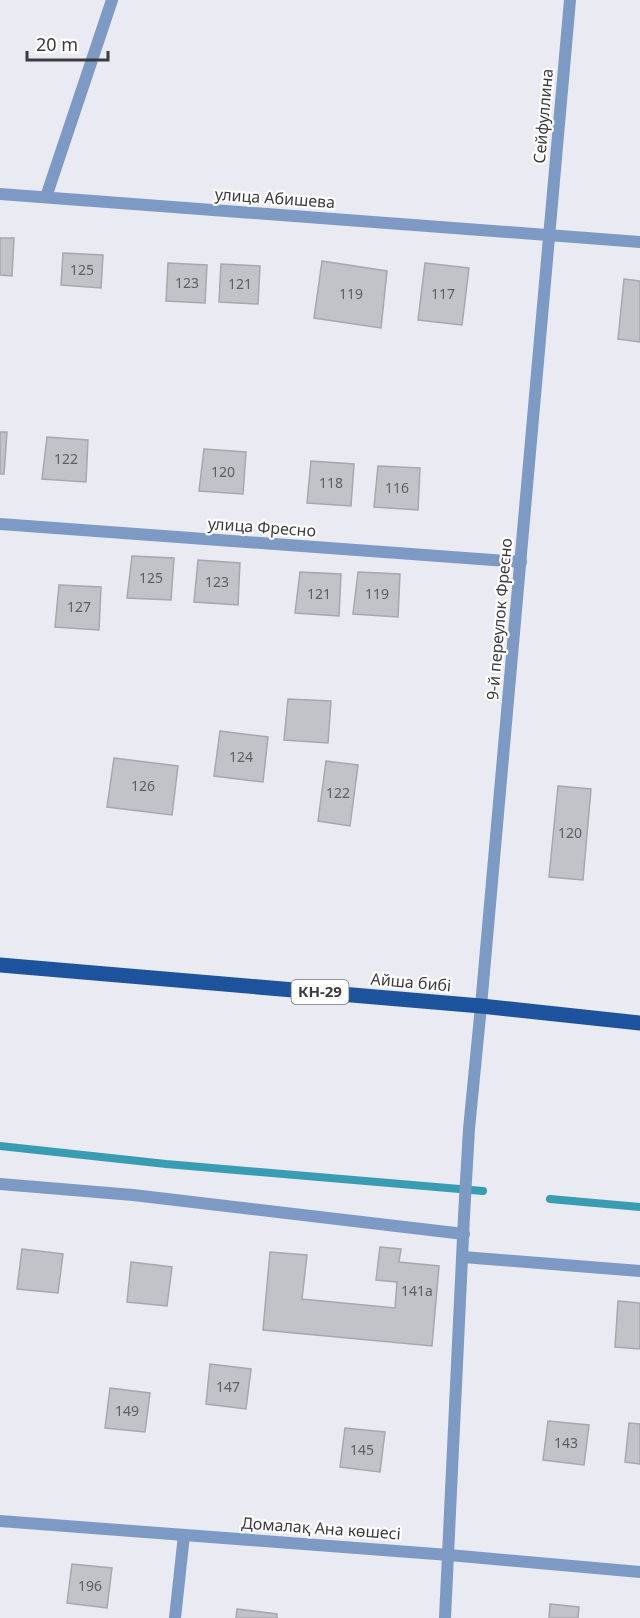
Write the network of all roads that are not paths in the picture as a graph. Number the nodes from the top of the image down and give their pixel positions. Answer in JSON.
{"nodes":[{"id":1,"x":112,"y":0,"type":"edge"},
{"id":2,"x":570,"y":0,"type":"edge"},
{"id":3,"x":0,"y":194,"type":"edge"},
{"id":4,"x":46,"y":197,"type":"junction"},
{"id":5,"x":548,"y":235,"type":"junction"},
{"id":6,"x":640,"y":242,"type":"edge"},
{"id":7,"x":0,"y":524,"type":"edge"},
{"id":8,"x":521,"y":562,"type":"junction"},
{"id":9,"x":0,"y":965,"type":"edge"},
{"id":10,"x":482,"y":1006,"type":"junction"},
{"id":11,"x":640,"y":1023,"type":"edge"},
{"id":12,"x":0,"y":1184,"type":"edge"},
{"id":13,"x":464,"y":1234,"type":"junction"},
{"id":14,"x":463,"y":1257,"type":"junction"},
{"id":15,"x":640,"y":1271,"type":"edge"},
{"id":16,"x":0,"y":1521,"type":"edge"},
{"id":17,"x":184,"y":1535,"type":"junction"},
{"id":18,"x":449,"y":1554,"type":"junction"},
{"id":19,"x":640,"y":1572,"type":"edge"},
{"id":20,"x":175,"y":1618,"type":"edge"},
{"id":21,"x":445,"y":1618,"type":"edge"}],
"edges":[{"from":1,"to":4,"type":"street"},
{"from":2,"to":5,"type":"street","name":"Сейфуллина"},
{"from":3,"to":4,"type":"street","name":"улица Абишева"},
{"from":4,"to":5,"type":"street","name":"улица Абишева"},
{"from":5,"to":6,"type":"street","name":"улица Абишева"},
{"from":5,"to":8,"type":"street","name":"9-й переулок Фресно"},
{"from":7,"to":8,"type":"street","name":"улица Фресно"},
{"from":8,"to":10,"type":"street","name":"9-й переулок Фресно"},
{"from":9,"to":10,"type":"main road","name":"Айша бибі","number":"КН-29"},
{"from":10,"to":11,"type":"main road","name":"Айша бибі","number":"КН-29"},
{"from":10,"to":13,"type":"street","name":"9-й переулок Фресно"},
{"from":12,"to":13,"type":"street"},
{"from":13,"to":14,"type":"street","name":"9-й переулок Фресно"},
{"from":14,"to":15,"type":"street"},
{"from":14,"to":18,"type":"street","name":"9-й переулок Фресно"},
{"from":16,"to":17,"type":"street","name":"Домалақ Ана көшесі"},
{"from":17,"to":18,"type":"street","name":"Домалақ Ана көшесі"},
{"from":17,"to":20,"type":"street"},
{"from":18,"to":19,"type":"street","name":"Домалақ Ана көшесі"},
{"from":18,"to":21,"type":"street","name":"9-й переулок Фресно"}]}
